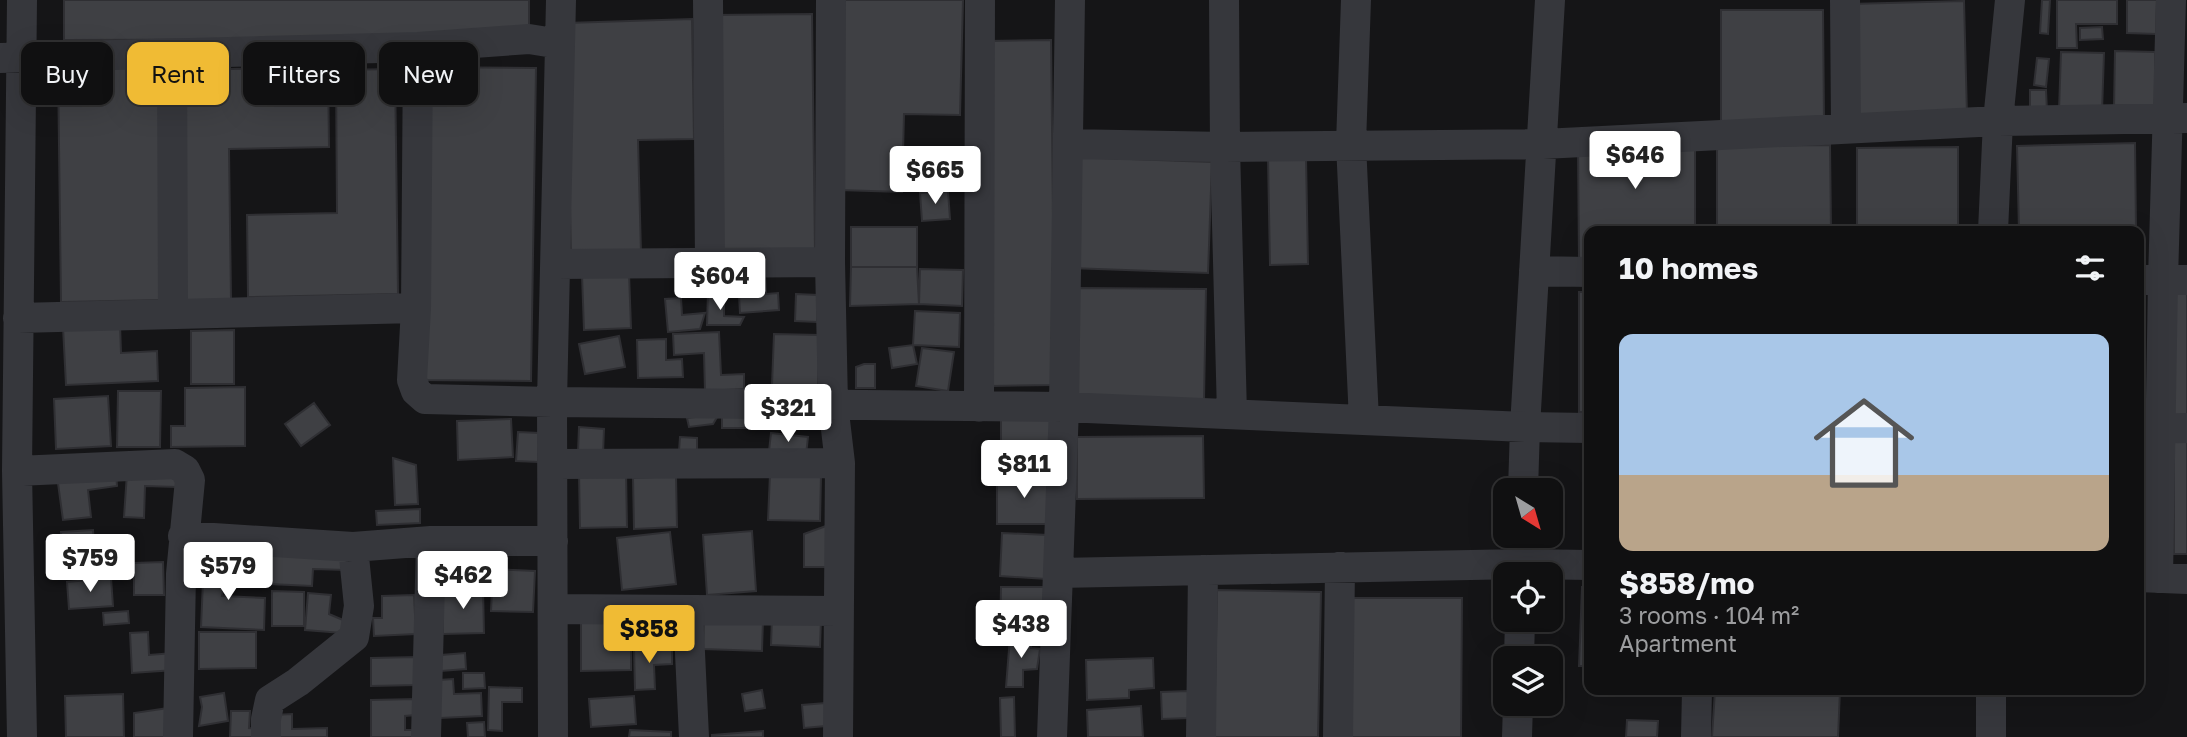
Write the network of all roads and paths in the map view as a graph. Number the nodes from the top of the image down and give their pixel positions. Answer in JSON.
{"nodes":[{"id":1,"x":22,"y":0,"type":"edge"},
{"id":2,"x":561,"y":0,"type":"edge"},
{"id":3,"x":708,"y":0,"type":"edge"},
{"id":4,"x":831,"y":0,"type":"edge"},
{"id":5,"x":979,"y":0,"type":"edge"},
{"id":6,"x":1070,"y":0,"type":"edge"},
{"id":7,"x":1224,"y":0,"type":"edge"},
{"id":8,"x":1356,"y":0,"type":"edge"},
{"id":9,"x":1550,"y":0,"type":"edge"},
{"id":10,"x":1845,"y":0,"type":"edge"},
{"id":11,"x":2010,"y":0,"type":"edge"},
{"id":12,"x":2171,"y":0,"type":"edge"},
{"id":13,"x":478,"y":43,"type":"edge"},
{"id":14,"x":560,"y":44,"type":"junction"},
{"id":15,"x":379,"y":48,"type":"edge"},
{"id":16,"x":229,"y":52,"type":"edge"},
{"id":17,"x":127,"y":55,"type":"edge"},
{"id":18,"x":11,"y":58,"type":"edge"},
{"id":19,"x":172,"y":105,"type":"edge"},
{"id":20,"x":418,"y":105,"type":"edge"},
{"id":21,"x":2178,"y":118,"type":"edge"},
{"id":22,"x":1998,"y":121,"type":"junction"},
{"id":23,"x":1846,"y":128,"type":"junction"},
{"id":24,"x":1068,"y":144,"type":"junction"},
{"id":25,"x":1351,"y":144,"type":"junction"},
{"id":26,"x":1543,"y":144,"type":"junction"},
{"id":27,"x":1225,"y":147,"type":"junction"},
{"id":28,"x":1993,"y":226,"type":"edge"},
{"id":29,"x":830,"y":262,"type":"junction"},
{"id":30,"x":710,"y":263,"type":"junction"},
{"id":31,"x":556,"y":264,"type":"junction"},
{"id":32,"x":1534,"y":271,"type":"junction"},
{"id":33,"x":1584,"y":272,"type":"edge"},
{"id":34,"x":2163,"y":280,"type":"edge"},
{"id":35,"x":416,"y":308,"type":"junction"},
{"id":36,"x":173,"y":314,"type":"junction"},
{"id":37,"x":19,"y":318,"type":"junction"},
{"id":38,"x":9,"y":397,"type":"edge"},
{"id":39,"x":552,"y":402,"type":"junction"},
{"id":40,"x":834,"y":404,"type":"junction"},
{"id":41,"x":979,"y":407,"type":"junction"},
{"id":42,"x":1064,"y":407,"type":"junction"},
{"id":43,"x":1232,"y":414,"type":"junction"},
{"id":44,"x":1364,"y":420,"type":"junction"},
{"id":45,"x":1525,"y":427,"type":"junction"},
{"id":46,"x":1584,"y":428,"type":"edge"},
{"id":47,"x":2162,"y":428,"type":"edge"},
{"id":48,"x":840,"y":463,"type":"junction"},
{"id":49,"x":553,"y":464,"type":"junction"},
{"id":50,"x":17,"y":471,"type":"junction"},
{"id":51,"x":1523,"y":478,"type":"edge"},
{"id":52,"x":183,"y":536,"type":"junction"},
{"id":53,"x":431,"y":541,"type":"junction"},
{"id":54,"x":553,"y":541,"type":"junction"},
{"id":55,"x":353,"y":548,"type":"junction"},
{"id":56,"x":9,"y":550,"type":"edge"},
{"id":57,"x":1521,"y":558,"type":"edge"},
{"id":58,"x":1584,"y":564,"type":"edge"},
{"id":59,"x":1340,"y":567,"type":"junction"},
{"id":60,"x":1203,"y":570,"type":"junction"},
{"id":61,"x":1058,"y":573,"type":"junction"},
{"id":62,"x":2161,"y":578,"type":"edge"},
{"id":63,"x":553,"y":609,"type":"junction"},
{"id":64,"x":688,"y":611,"type":"junction"},
{"id":65,"x":839,"y":611,"type":"junction"},
{"id":66,"x":1697,"y":695,"type":"edge"},
{"id":67,"x":1991,"y":695,"type":"edge"},
{"id":68,"x":1518,"y":716,"type":"edge"},
{"id":69,"x":22,"y":737,"type":"edge"},
{"id":70,"x":178,"y":737,"type":"edge"},
{"id":71,"x":266,"y":737,"type":"edge"},
{"id":72,"x":426,"y":737,"type":"edge"},
{"id":73,"x":553,"y":737,"type":"edge"},
{"id":74,"x":694,"y":737,"type":"edge"},
{"id":75,"x":838,"y":737,"type":"edge"},
{"id":76,"x":1052,"y":737,"type":"edge"},
{"id":77,"x":1201,"y":737,"type":"edge"},
{"id":78,"x":1338,"y":737,"type":"edge"},
{"id":79,"x":1517,"y":737,"type":"edge"},
{"id":80,"x":1696,"y":737,"type":"edge"},
{"id":81,"x":1991,"y":737,"type":"edge"}],
"edges":[{"from":1,"to":18,"type":"street"},
{"from":2,"to":14,"type":"street"},
{"from":3,"to":30,"type":"street"},
{"from":4,"to":29,"type":"street"},
{"from":5,"to":41,"type":"street"},
{"from":6,"to":24,"type":"street"},
{"from":7,"to":27,"type":"street"},
{"from":8,"to":25,"type":"street"},
{"from":9,"to":26,"type":"street"},
{"from":10,"to":23,"type":"street"},
{"from":11,"to":22,"type":"street"},
{"from":12,"to":21,"type":"street"},
{"from":13,"to":14,"type":"street"},
{"from":14,"to":31,"type":"street"},
{"from":15,"to":16,"type":"street"},
{"from":17,"to":18,"type":"street"},
{"from":18,"to":37,"type":"street"},
{"from":19,"to":36,"type":"street"},
{"from":20,"to":35,"type":"street"},
{"from":21,"to":22,"type":"street"},
{"from":21,"to":34,"type":"street"},
{"from":22,"to":23,"type":"street"},
{"from":22,"to":28,"type":"street"},
{"from":23,"to":26,"type":"street"},
{"from":24,"to":27,"type":"street"},
{"from":24,"to":42,"type":"street"},
{"from":25,"to":26,"type":"street"},
{"from":25,"to":27,"type":"street"},
{"from":25,"to":44,"type":"street"},
{"from":26,"to":32,"type":"street"},
{"from":27,"to":43,"type":"street"},
{"from":29,"to":30,"type":"street"},
{"from":29,"to":40,"type":"street"},
{"from":30,"to":31,"type":"street"},
{"from":31,"to":39,"type":"street"},
{"from":32,"to":33,"type":"street"},
{"from":32,"to":45,"type":"street"},
{"from":34,"to":47,"type":"street"},
{"from":35,"to":36,"type":"street"},
{"from":35,"to":39,"type":"street"},
{"from":36,"to":37,"type":"street"},
{"from":37,"to":38,"type":"street"},
{"from":38,"to":50,"type":"street"},
{"from":39,"to":40,"type":"street"},
{"from":39,"to":49,"type":"street"},
{"from":40,"to":41,"type":"street"},
{"from":40,"to":48,"type":"street"},
{"from":41,"to":42,"type":"street"},
{"from":42,"to":43,"type":"street"},
{"from":42,"to":61,"type":"street"},
{"from":43,"to":44,"type":"street"},
{"from":44,"to":45,"type":"street"},
{"from":45,"to":46,"type":"street"},
{"from":45,"to":51,"type":"street"},
{"from":47,"to":62,"type":"street"},
{"from":48,"to":49,"type":"street"},
{"from":48,"to":65,"type":"street"},
{"from":49,"to":54,"type":"street"},
{"from":50,"to":52,"type":"street"},
{"from":50,"to":56,"type":"street"},
{"from":52,"to":55,"type":"street"},
{"from":52,"to":70,"type":"street"},
{"from":53,"to":54,"type":"street"},
{"from":53,"to":55,"type":"street"},
{"from":53,"to":72,"type":"street"},
{"from":54,"to":63,"type":"street"},
{"from":55,"to":71,"type":"street"},
{"from":56,"to":69,"type":"street"},
{"from":57,"to":58,"type":"street"},
{"from":57,"to":59,"type":"street"},
{"from":59,"to":60,"type":"street"},
{"from":59,"to":78,"type":"street"},
{"from":60,"to":61,"type":"street"},
{"from":60,"to":77,"type":"street"},
{"from":61,"to":76,"type":"street"},
{"from":63,"to":64,"type":"street"},
{"from":63,"to":73,"type":"street"},
{"from":64,"to":65,"type":"street"},
{"from":64,"to":74,"type":"street"},
{"from":65,"to":75,"type":"street"},
{"from":66,"to":80,"type":"street"},
{"from":67,"to":81,"type":"street"},
{"from":68,"to":79,"type":"street"}]}
